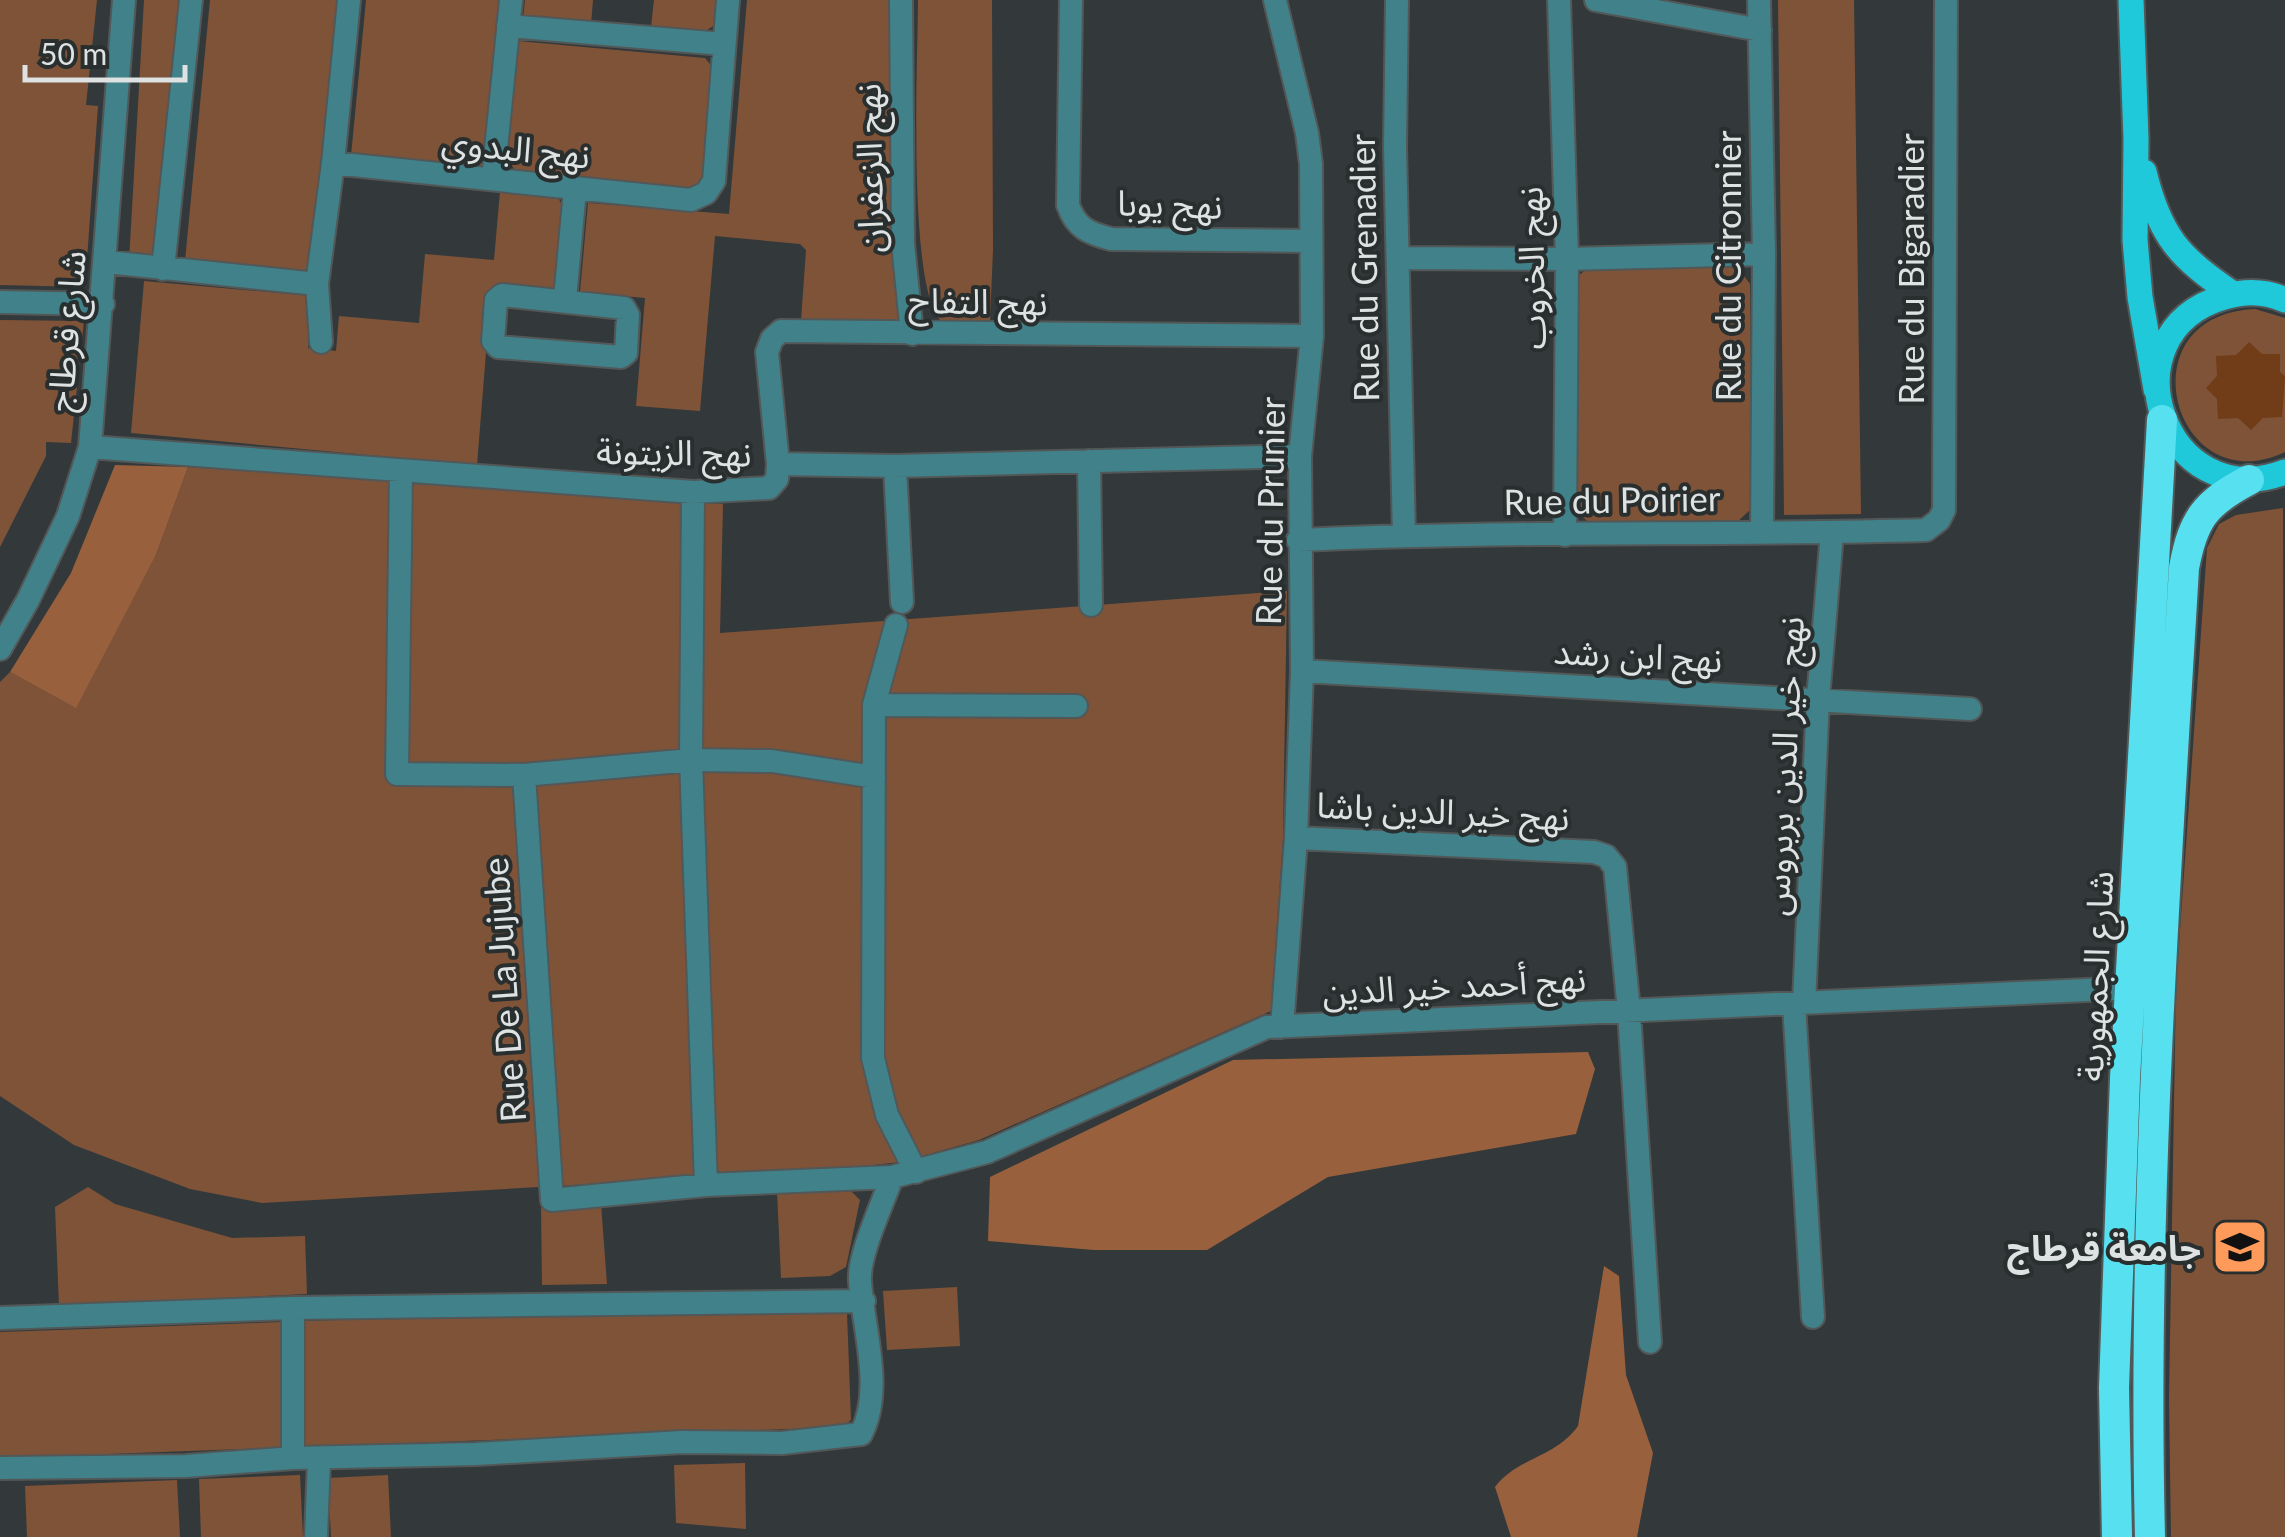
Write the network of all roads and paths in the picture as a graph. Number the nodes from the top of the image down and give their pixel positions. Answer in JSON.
{"nodes":[{"id":1,"x":124,"y":0,"type":"edge"},
{"id":2,"x":191,"y":0,"type":"edge"},
{"id":3,"x":349,"y":0,"type":"edge"},
{"id":4,"x":511,"y":0,"type":"edge"},
{"id":5,"x":728,"y":0,"type":"edge"},
{"id":6,"x":901,"y":0,"type":"edge"},
{"id":7,"x":1070,"y":0,"type":"edge"},
{"id":8,"x":1275,"y":0,"type":"edge"},
{"id":9,"x":1397,"y":0,"type":"edge"},
{"id":10,"x":1558,"y":0,"type":"edge"},
{"id":11,"x":1596,"y":0,"type":"edge"},
{"id":12,"x":1759,"y":0,"type":"edge"},
{"id":13,"x":1946,"y":0,"type":"edge"},
{"id":14,"x":2131,"y":0,"type":"edge"},
{"id":15,"x":508,"y":26,"type":"junction"},
{"id":16,"x":1760,"y":30,"type":"junction"},
{"id":17,"x":723,"y":44,"type":"junction"},
{"id":18,"x":2136,"y":138,"type":"junction"},
{"id":19,"x":334,"y":163,"type":"junction"},
{"id":20,"x":493,"y":179,"type":"junction"},
{"id":21,"x":576,"y":190,"type":"junction"},
{"id":22,"x":1311,"y":241,"type":"junction"},
{"id":23,"x":1764,"y":254,"type":"junction"},
{"id":24,"x":1399,"y":258,"type":"junction"},
{"id":25,"x":1567,"y":260,"type":"junction"},
{"id":26,"x":107,"y":262,"type":"junction"},
{"id":27,"x":163,"y":269,"type":"junction"},
{"id":28,"x":317,"y":284,"type":"junction"},
{"id":29,"x":2285,"y":290,"type":"edge"},
{"id":30,"x":2244,"y":293,"type":"junction"},
{"id":31,"x":564,"y":300,"type":"junction"},
{"id":32,"x":2285,"y":300,"type":"edge"},
{"id":33,"x":0,"y":302,"type":"edge"},
{"id":34,"x":103,"y":304,"type":"junction"},
{"id":35,"x":912,"y":334,"type":"junction"},
{"id":36,"x":1312,"y":336,"type":"junction"},
{"id":37,"x":321,"y":342,"type":"dead end"},
{"id":38,"x":2156,"y":389,"type":"junction"},
{"id":39,"x":2162,"y":420,"type":"junction"},
{"id":40,"x":90,"y":447,"type":"junction"},
{"id":41,"x":1300,"y":456,"type":"junction"},
{"id":42,"x":1089,"y":461,"type":"junction"},
{"id":43,"x":778,"y":464,"type":"junction"},
{"id":44,"x":895,"y":466,"type":"junction"},
{"id":45,"x":401,"y":471,"type":"junction"},
{"id":46,"x":2273,"y":478,"type":"edge"},
{"id":47,"x":693,"y":492,"type":"junction"},
{"id":48,"x":1926,"y":530,"type":"joint"},
{"id":49,"x":1762,"y":532,"type":"junction"},
{"id":50,"x":1832,"y":533,"type":"junction"},
{"id":51,"x":1404,"y":535,"type":"junction"},
{"id":52,"x":1565,"y":536,"type":"junction"},
{"id":53,"x":1298,"y":540,"type":"junction"},
{"id":54,"x":1091,"y":605,"type":"dead end"},
{"id":55,"x":0,"y":649,"type":"edge"},
{"id":56,"x":1302,"y":671,"type":"junction"},
{"id":57,"x":1818,"y":699,"type":"junction"},
{"id":58,"x":874,"y":704,"type":"junction"},
{"id":59,"x":1076,"y":706,"type":"dead end"},
{"id":60,"x":1970,"y":709,"type":"dead end"},
{"id":61,"x":691,"y":760,"type":"junction"},
{"id":62,"x":524,"y":776,"type":"junction"},
{"id":63,"x":874,"y":777,"type":"junction"},
{"id":64,"x":1296,"y":838,"type":"junction"},
{"id":65,"x":2131,"y":988,"type":"junction"},
{"id":66,"x":1799,"y":1004,"type":"junction"},
{"id":67,"x":1629,"y":1011,"type":"junction"},
{"id":68,"x":1282,"y":1027,"type":"junction"},
{"id":69,"x":916,"y":1172,"type":"junction"},
{"id":70,"x":892,"y":1177,"type":"junction"},
{"id":71,"x":706,"y":1185,"type":"junction"},
{"id":72,"x":552,"y":1200,"type":"joint"},
{"id":73,"x":864,"y":1301,"type":"junction"},
{"id":74,"x":293,"y":1308,"type":"junction"},
{"id":75,"x":1813,"y":1317,"type":"dead end"},
{"id":76,"x":0,"y":1318,"type":"edge"},
{"id":77,"x":1650,"y":1342,"type":"dead end"},
{"id":78,"x":293,"y":1458,"type":"junction"},
{"id":79,"x":319,"y":1460,"type":"junction"},
{"id":80,"x":0,"y":1468,"type":"edge"},
{"id":81,"x":316,"y":1537,"type":"edge"},
{"id":82,"x":2117,"y":1537,"type":"edge"},
{"id":83,"x":2150,"y":1537,"type":"edge"}],
"edges":[{"from":1,"to":26,"type":"street","name":"شارع قرطاج"},
{"from":2,"to":27,"type":"street"},
{"from":3,"to":19,"type":"street"},
{"from":4,"to":15,"type":"street"},
{"from":5,"to":17,"type":"street"},
{"from":6,"to":35,"type":"street","name":"نهج الزعفران"},
{"from":7,"to":22,"type":"street","name":"نهج يوبا"},
{"from":8,"to":22,"type":"street","name":"Rue du Prunier"},
{"from":9,"to":24,"type":"street","name":"Rue du Grenadier"},
{"from":10,"to":25,"type":"street","name":"نهج الخروب"},
{"from":11,"to":16,"type":"street"},
{"from":12,"to":16,"type":"street","name":"Rue du Citronnier"},
{"from":13,"to":48,"type":"street","name":"Rue du Bigaradier"},
{"from":14,"to":18,"type":"main road"},
{"from":15,"to":17,"type":"street"},
{"from":15,"to":20,"type":"street"},
{"from":16,"to":23,"type":"street","name":"Rue du Citronnier"},
{"from":17,"to":21,"type":"street","name":"نهج البدوي"},
{"from":18,"to":30,"type":"main road"},
{"from":18,"to":38,"type":"main road"},
{"from":19,"to":20,"type":"street","name":"نهج البدوي"},
{"from":19,"to":28,"type":"street"},
{"from":20,"to":21,"type":"street","name":"نهج البدوي"},
{"from":21,"to":31,"type":"street"},
{"from":22,"to":36,"type":"street","name":"Rue du Prunier"},
{"from":23,"to":25,"type":"street"},
{"from":23,"to":49,"type":"street","name":"Rue du Citronnier"},
{"from":24,"to":25,"type":"street"},
{"from":24,"to":51,"type":"street","name":"Rue du Grenadier"},
{"from":25,"to":52,"type":"street","name":"نهج الخروب"},
{"from":26,"to":27,"type":"street"},
{"from":26,"to":34,"type":"street","name":"شارع قرطاج"},
{"from":27,"to":28,"type":"street"},
{"from":28,"to":37,"type":"street"},
{"from":29,"to":30,"type":"street"},
{"from":30,"to":32,"type":"main road"},
{"from":30,"to":38,"type":"main road"},
{"from":31,"to":31,"type":"street"},
{"from":33,"to":34,"type":"street"},
{"from":34,"to":40,"type":"street","name":"شارع قرطاج"},
{"from":35,"to":36,"type":"street","name":"نهج التفاح"},
{"from":35,"to":43,"type":"street","name":"نهج التفاح"},
{"from":36,"to":41,"type":"street","name":"Rue du Prunier"},
{"from":38,"to":39,"type":"main road"},
{"from":39,"to":46,"type":"main road"},
{"from":39,"to":65,"type":"highway","name":"شارع الجمهورية"},
{"from":40,"to":45,"type":"street","name":"نهج الزيتونة"},
{"from":40,"to":55,"type":"street","name":"شارع قرطاج"},
{"from":41,"to":42,"type":"street","name":"نهج الزيتونة"},
{"from":41,"to":53,"type":"street","name":"Rue du Prunier"},
{"from":42,"to":44,"type":"street","name":"نهج الزيتونة"},
{"from":42,"to":54,"type":"street"},
{"from":43,"to":44,"type":"street","name":"نهج الزيتونة"},
{"from":43,"to":47,"type":"street","name":"نهج الزيتونة"},
{"from":44,"to":58,"type":"street"},
{"from":45,"to":47,"type":"street","name":"نهج الزيتونة"},
{"from":45,"to":62,"type":"street"},
{"from":46,"to":83,"type":"highway","name":"شارع الجمهورية"},
{"from":47,"to":61,"type":"street"},
{"from":48,"to":50,"type":"street","name":"Rue du Poirier"},
{"from":49,"to":50,"type":"street","name":"Rue du Poirier"},
{"from":49,"to":52,"type":"street","name":"Rue du Poirier"},
{"from":50,"to":57,"type":"street","name":"نهج خير الدين بربروس"},
{"from":51,"to":52,"type":"street","name":"Rue du Poirier"},
{"from":51,"to":53,"type":"street","name":"Rue du Poirier"},
{"from":53,"to":56,"type":"street","name":"Rue du Prunier"},
{"from":56,"to":57,"type":"street","name":"نهج ابن رشد"},
{"from":56,"to":64,"type":"street","name":"Rue du Prunier"},
{"from":57,"to":60,"type":"street","name":"نهج ابن رشد"},
{"from":57,"to":66,"type":"street","name":"نهج خير الدين بربروس"},
{"from":58,"to":59,"type":"street"},
{"from":58,"to":63,"type":"street"},
{"from":61,"to":62,"type":"street"},
{"from":61,"to":63,"type":"street"},
{"from":61,"to":71,"type":"street"},
{"from":62,"to":72,"type":"street","name":"Rue De La Jujube"},
{"from":63,"to":69,"type":"street"},
{"from":64,"to":67,"type":"street","name":"نهج خير الدين باشا"},
{"from":64,"to":68,"type":"street","name":"Rue du Prunier"},
{"from":65,"to":66,"type":"street","name":"نهج أحمد خير الدين"},
{"from":65,"to":82,"type":"highway","name":"شارع الجمهورية"},
{"from":66,"to":67,"type":"street","name":"نهج أحمد خير الدين"},
{"from":66,"to":75,"type":"street"},
{"from":67,"to":68,"type":"street","name":"نهج أحمد خير الدين"},
{"from":67,"to":77,"type":"street","name":"نهج أحمد خير الدين"},
{"from":68,"to":69,"type":"street","name":"نهج أحمد خير الدين"},
{"from":69,"to":70,"type":"street","name":"نهج أحمد خير الدين"},
{"from":70,"to":71,"type":"street","name":"نهج أحمد خير الدين"},
{"from":70,"to":73,"type":"street"},
{"from":71,"to":72,"type":"street","name":"نهج أحمد خير الدين"},
{"from":73,"to":74,"type":"street"},
{"from":73,"to":79,"type":"street"},
{"from":74,"to":76,"type":"street"},
{"from":74,"to":78,"type":"street"},
{"from":78,"to":79,"type":"street"},
{"from":78,"to":80,"type":"street"},
{"from":79,"to":81,"type":"street"}]}
